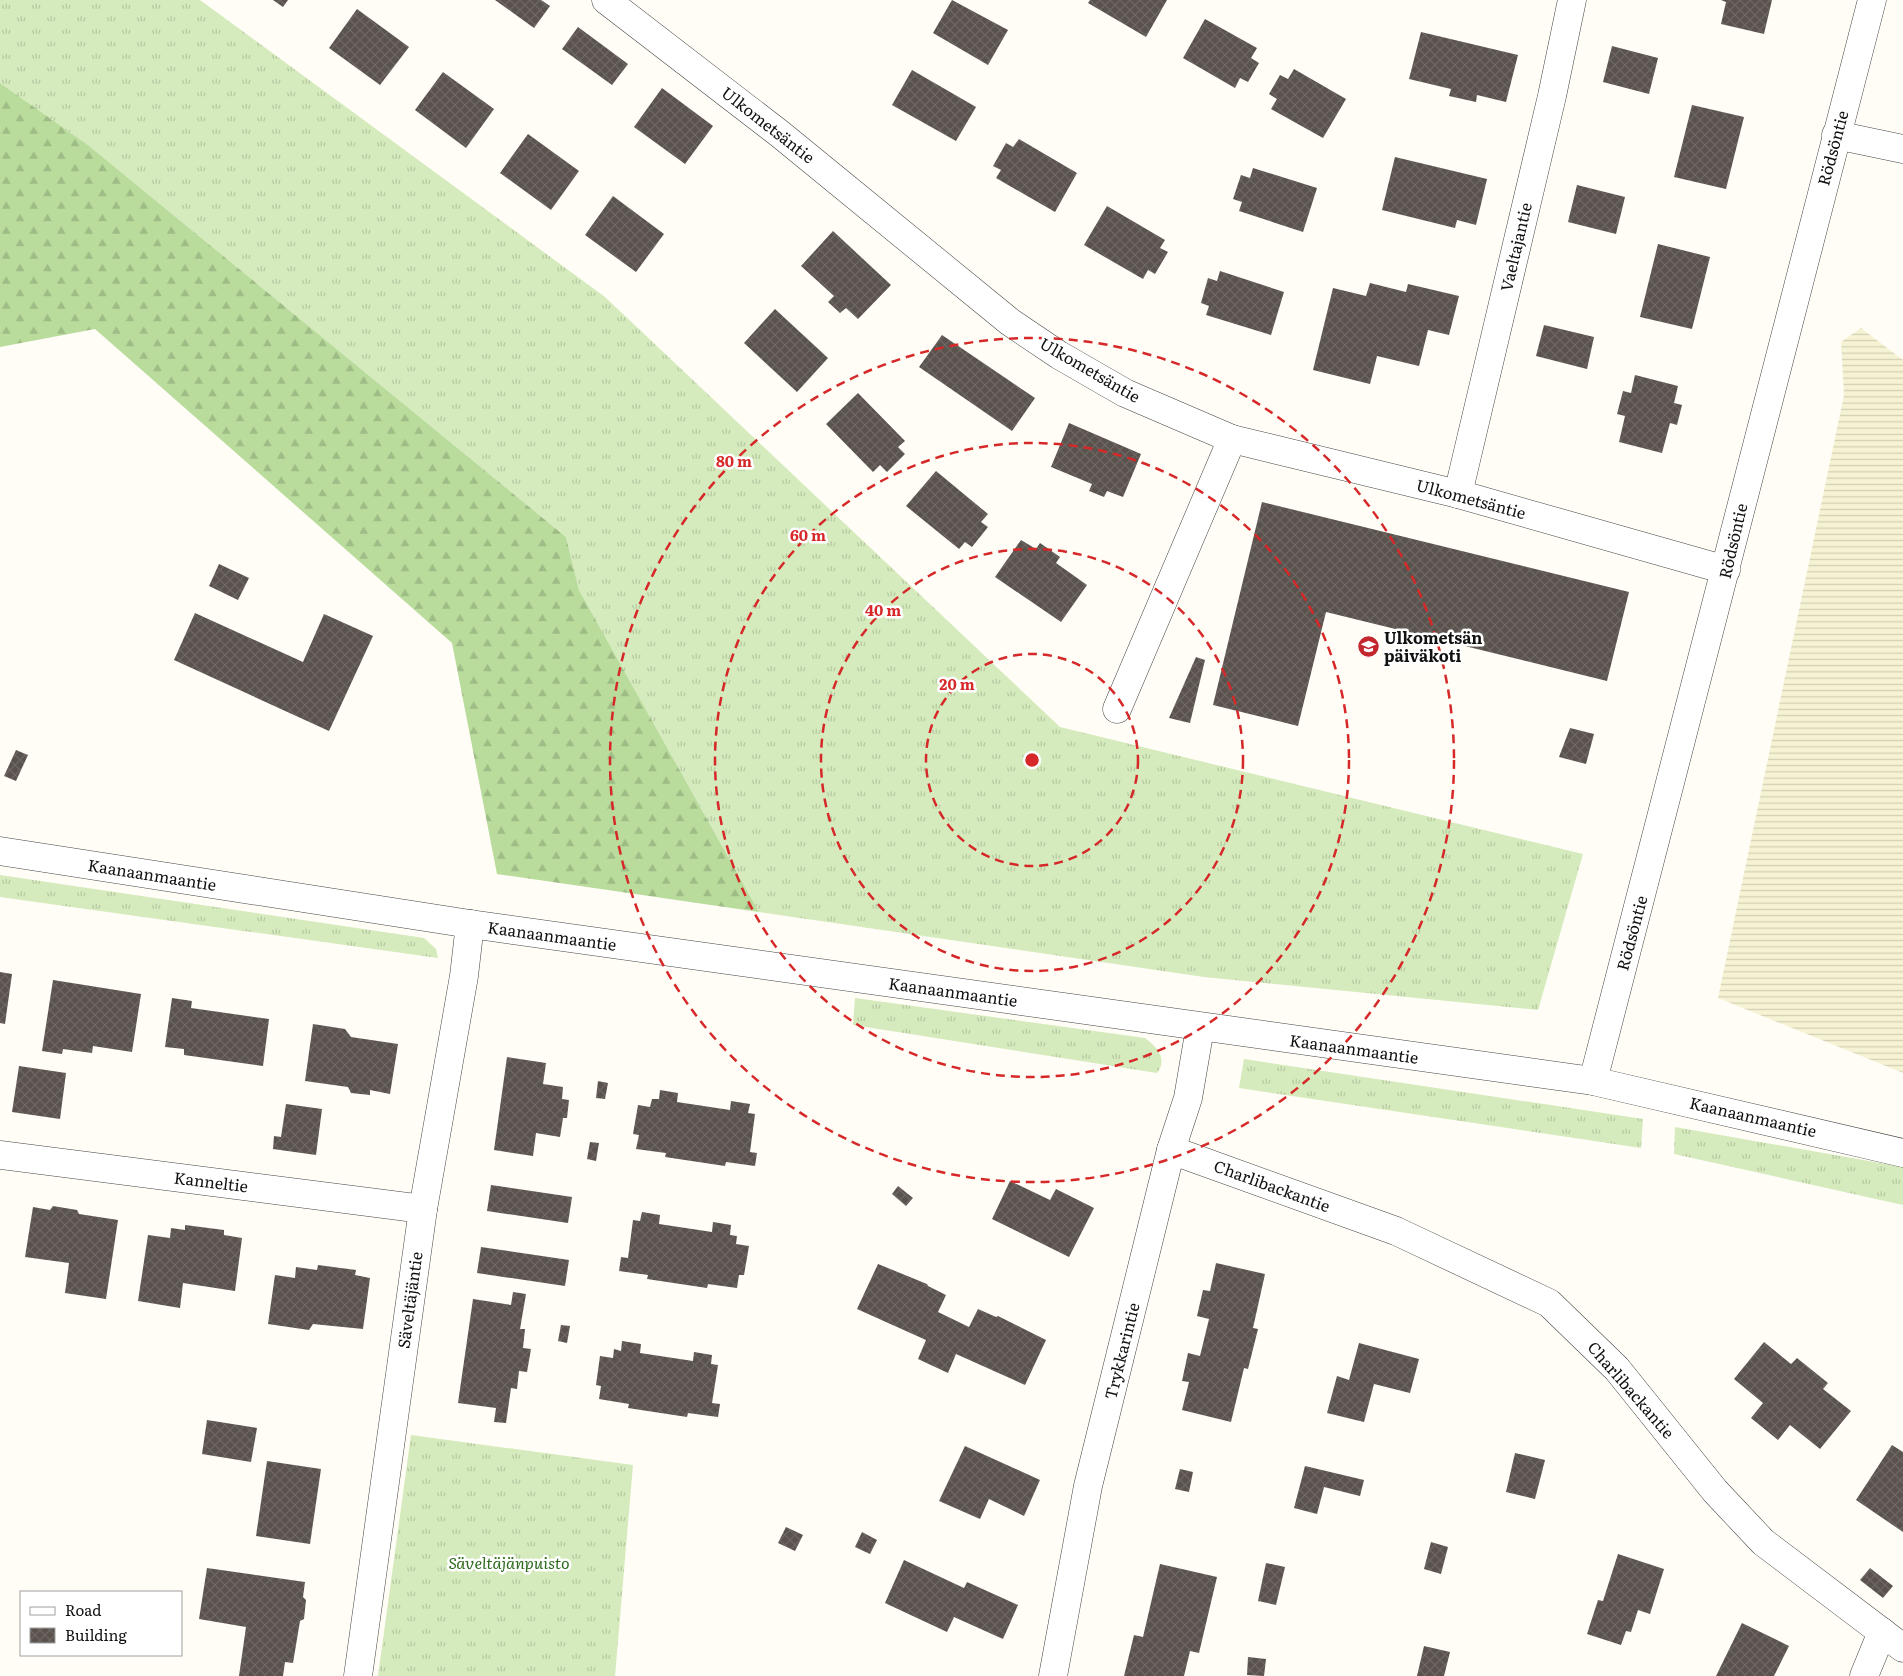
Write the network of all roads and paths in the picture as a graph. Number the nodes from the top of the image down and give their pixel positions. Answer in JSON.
{"nodes":[{"id":1,"x":606,"y":0,"type":"edge"},
{"id":2,"x":1572,"y":0,"type":"edge"},
{"id":3,"x":1872,"y":0,"type":"edge"},
{"id":4,"x":1836,"y":135,"type":"junction"},
{"id":5,"x":1903,"y":149,"type":"edge"},
{"id":6,"x":1232,"y":439,"type":"junction"},
{"id":7,"x":1458,"y":494,"type":"junction"},
{"id":8,"x":1726,"y":570,"type":"junction"},
{"id":9,"x":1117,"y":708,"type":"dead end"},
{"id":10,"x":0,"y":851,"type":"edge"},
{"id":11,"x":470,"y":924,"type":"junction"},
{"id":12,"x":1200,"y":1028,"type":"junction"},
{"id":13,"x":1593,"y":1081,"type":"junction"},
{"id":14,"x":1171,"y":1150,"type":"junction"},
{"id":15,"x":1903,"y":1152,"type":"edge"},
{"id":16,"x":0,"y":1155,"type":"edge"},
{"id":17,"x":423,"y":1209,"type":"junction"},
{"id":18,"x":1893,"y":1640,"type":"edge"},
{"id":19,"x":358,"y":1676,"type":"edge"},
{"id":20,"x":1053,"y":1676,"type":"edge"},
{"id":21,"x":1864,"y":1676,"type":"edge"}],
"edges":[{"from":1,"to":6,"type":"street","name":"Ulkometsäntie"},
{"from":2,"to":7,"type":"street","name":"Vaeltajantie"},
{"from":3,"to":4,"type":"street","name":"Rödsöntie"},
{"from":4,"to":5,"type":"street"},
{"from":4,"to":8,"type":"street","name":"Rödsöntie"},
{"from":6,"to":7,"type":"street","name":"Ulkometsäntie"},
{"from":6,"to":9,"type":"street"},
{"from":7,"to":8,"type":"street","name":"Ulkometsäntie"},
{"from":8,"to":13,"type":"street","name":"Rödsöntie"},
{"from":10,"to":11,"type":"street","name":"Kaanaanmaantie"},
{"from":11,"to":12,"type":"street","name":"Kaanaanmaantie"},
{"from":11,"to":17,"type":"street","name":"Säveltäjäntie"},
{"from":12,"to":13,"type":"street","name":"Kaanaanmaantie"},
{"from":12,"to":14,"type":"street","name":"Trykkarintie"},
{"from":13,"to":15,"type":"street","name":"Kaanaanmaantie"},
{"from":14,"to":18,"type":"street","name":"Charlibackantie"},
{"from":14,"to":20,"type":"street","name":"Trykkarintie"},
{"from":16,"to":17,"type":"street","name":"Kanneltie"},
{"from":17,"to":19,"type":"street","name":"Säveltäjäntie"},
{"from":18,"to":21,"type":"street"}]}
